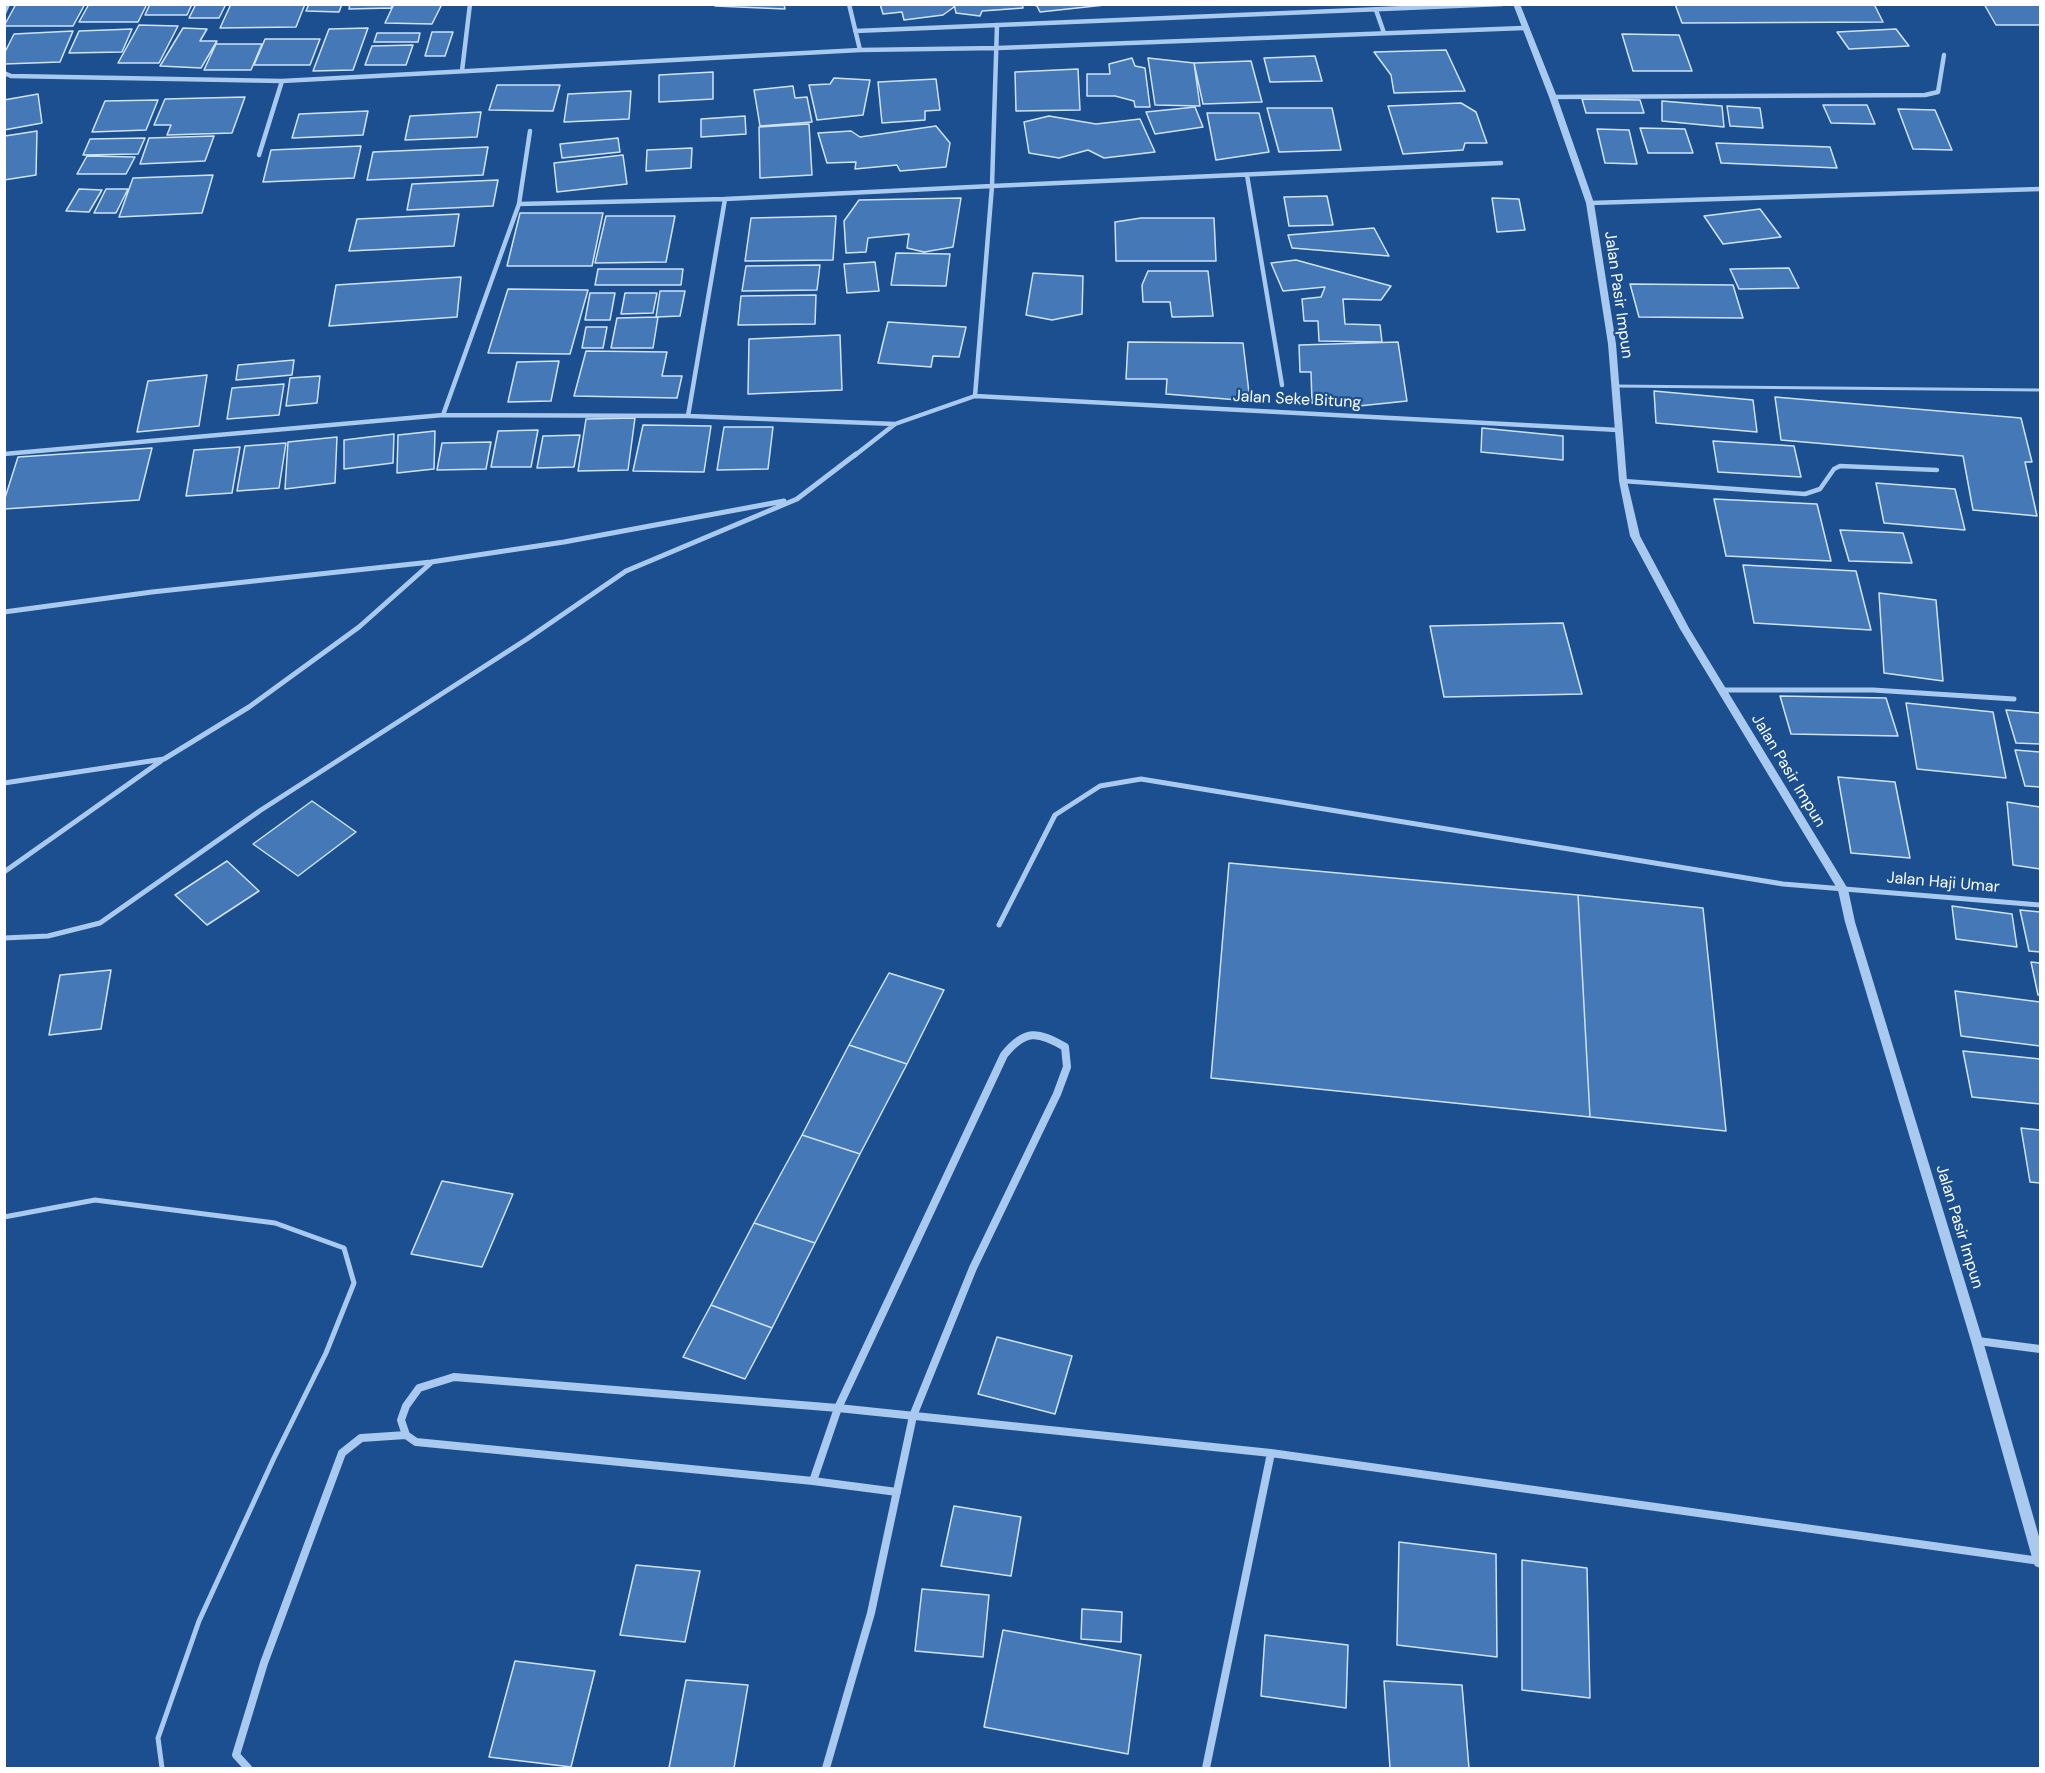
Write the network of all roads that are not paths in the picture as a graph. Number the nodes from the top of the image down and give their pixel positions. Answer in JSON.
{"nodes":[{"id":1,"x":8,"y":4,"type":"edge"},
{"id":2,"x":470,"y":4,"type":"edge"},
{"id":3,"x":849,"y":4,"type":"edge"},
{"id":4,"x":1502,"y":4,"type":"edge"},
{"id":5,"x":1516,"y":4,"type":"edge"},
{"id":6,"x":1376,"y":9,"type":"junction"},
{"id":7,"x":4,"y":13,"type":"edge"},
{"id":8,"x":997,"y":26,"type":"junction"},
{"id":9,"x":1524,"y":28,"type":"junction"},
{"id":10,"x":855,"y":31,"type":"junction"},
{"id":11,"x":1384,"y":33,"type":"junction"},
{"id":12,"x":998,"y":48,"type":"junction"},
{"id":13,"x":860,"y":50,"type":"junction"},
{"id":14,"x":1944,"y":55,"type":"dead end"},
{"id":15,"x":462,"y":71,"type":"junction"},
{"id":16,"x":4,"y":73,"type":"edge"},
{"id":17,"x":282,"y":81,"type":"junction"},
{"id":18,"x":1553,"y":97,"type":"junction"},
{"id":19,"x":530,"y":131,"type":"dead end"},
{"id":20,"x":259,"y":155,"type":"dead end"},
{"id":21,"x":1501,"y":163,"type":"dead end"},
{"id":22,"x":1247,"y":175,"type":"junction"},
{"id":23,"x":992,"y":186,"type":"junction"},
{"id":24,"x":2040,"y":189,"type":"edge"},
{"id":25,"x":725,"y":199,"type":"junction"},
{"id":26,"x":1590,"y":203,"type":"junction"},
{"id":27,"x":519,"y":204,"type":"junction"},
{"id":28,"x":1282,"y":385,"type":"dead end"},
{"id":29,"x":1614,"y":386,"type":"junction"},
{"id":30,"x":2040,"y":390,"type":"edge"},
{"id":31,"x":975,"y":396,"type":"junction"},
{"id":32,"x":443,"y":415,"type":"junction"},
{"id":33,"x":688,"y":416,"type":"junction"},
{"id":34,"x":895,"y":424,"type":"junction"},
{"id":35,"x":1618,"y":430,"type":"junction"},
{"id":36,"x":4,"y":454,"type":"edge"},
{"id":37,"x":1936,"y":470,"type":"dead end"},
{"id":38,"x":1623,"y":481,"type":"junction"},
{"id":39,"x":797,"y":499,"type":"junction"},
{"id":40,"x":431,"y":562,"type":"junction"},
{"id":41,"x":4,"y":612,"type":"edge"},
{"id":42,"x":1721,"y":690,"type":"junction"},
{"id":43,"x":2014,"y":699,"type":"dead end"},
{"id":44,"x":164,"y":759,"type":"junction"},
{"id":45,"x":4,"y":783,"type":"edge"},
{"id":46,"x":4,"y":872,"type":"edge"},
{"id":47,"x":1843,"y":888,"type":"junction"},
{"id":48,"x":2040,"y":905,"type":"edge"},
{"id":49,"x":999,"y":925,"type":"dead end"},
{"id":50,"x":4,"y":938,"type":"edge"},
{"id":51,"x":4,"y":1217,"type":"edge"},
{"id":52,"x":1977,"y":1341,"type":"junction"},
{"id":53,"x":2040,"y":1349,"type":"edge"},
{"id":54,"x":838,"y":1408,"type":"junction"},
{"id":55,"x":914,"y":1416,"type":"junction"},
{"id":56,"x":406,"y":1435,"type":"junction"},
{"id":57,"x":1271,"y":1453,"type":"junction"},
{"id":58,"x":813,"y":1481,"type":"junction"},
{"id":59,"x":897,"y":1492,"type":"junction"},
{"id":60,"x":2040,"y":1561,"type":"edge"},
{"id":61,"x":162,"y":1768,"type":"edge"},
{"id":62,"x":248,"y":1768,"type":"edge"},
{"id":63,"x":826,"y":1768,"type":"edge"},
{"id":64,"x":1206,"y":1768,"type":"edge"}],
"edges":[{"from":1,"to":7,"type":"street"},
{"from":2,"to":15,"type":"street"},
{"from":3,"to":10,"type":"street"},
{"from":4,"to":6,"type":"street"},
{"from":5,"to":9,"type":"street","name":"Jalan Pasir Impun"},
{"from":6,"to":8,"type":"street"},
{"from":6,"to":11,"type":"street"},
{"from":8,"to":10,"type":"street"},
{"from":8,"to":12,"type":"street"},
{"from":9,"to":11,"type":"street"},
{"from":9,"to":18,"type":"street","name":"Jalan Pasir Impun"},
{"from":10,"to":13,"type":"street"},
{"from":11,"to":12,"type":"street"},
{"from":12,"to":13,"type":"street"},
{"from":12,"to":23,"type":"street"},
{"from":13,"to":15,"type":"street"},
{"from":14,"to":18,"type":"street"},
{"from":15,"to":17,"type":"street"},
{"from":16,"to":17,"type":"street"},
{"from":17,"to":20,"type":"street"},
{"from":18,"to":26,"type":"street","name":"Jalan Pasir Impun"},
{"from":19,"to":27,"type":"street"},
{"from":21,"to":22,"type":"street"},
{"from":22,"to":23,"type":"street"},
{"from":22,"to":28,"type":"street"},
{"from":23,"to":25,"type":"street"},
{"from":23,"to":31,"type":"street"},
{"from":24,"to":26,"type":"street"},
{"from":25,"to":27,"type":"street"},
{"from":25,"to":33,"type":"street"},
{"from":26,"to":29,"type":"street","name":"Jalan Pasir Impun"},
{"from":27,"to":32,"type":"street"},
{"from":29,"to":30,"type":"lane"},
{"from":29,"to":35,"type":"street","name":"Jalan Pasir Impun"},
{"from":31,"to":34,"type":"street"},
{"from":31,"to":35,"type":"street","name":"Jalan Seke Bitung"},
{"from":32,"to":33,"type":"street"},
{"from":32,"to":36,"type":"street"},
{"from":33,"to":34,"type":"street"},
{"from":34,"to":39,"type":"street"},
{"from":35,"to":38,"type":"street","name":"Jalan Pasir Impun"},
{"from":37,"to":38,"type":"lane"},
{"from":38,"to":42,"type":"street","name":"Jalan Pasir Impun"},
{"from":39,"to":40,"type":"street"},
{"from":39,"to":50,"type":"street"},
{"from":40,"to":41,"type":"street"},
{"from":40,"to":44,"type":"street"},
{"from":42,"to":43,"type":"street"},
{"from":42,"to":47,"type":"street","name":"Jalan Pasir Impun"},
{"from":44,"to":45,"type":"street"},
{"from":44,"to":46,"type":"street"},
{"from":47,"to":48,"type":"street","name":"Jalan Haji Umar"},
{"from":47,"to":49,"type":"street","name":"Jalan Haji Umar"},
{"from":47,"to":52,"type":"street","name":"Jalan Pasir Impun"},
{"from":51,"to":61,"type":"lane"},
{"from":52,"to":53,"type":"street"},
{"from":52,"to":60,"type":"street","name":"Jalan Pasir Impun"},
{"from":54,"to":55,"type":"street"},
{"from":54,"to":55,"type":"street"},
{"from":54,"to":56,"type":"street"},
{"from":54,"to":58,"type":"street"},
{"from":55,"to":57,"type":"street"},
{"from":55,"to":59,"type":"street"},
{"from":56,"to":58,"type":"street"},
{"from":56,"to":62,"type":"street"},
{"from":57,"to":60,"type":"street"},
{"from":57,"to":64,"type":"street"},
{"from":58,"to":59,"type":"street"},
{"from":59,"to":63,"type":"street"}]}
